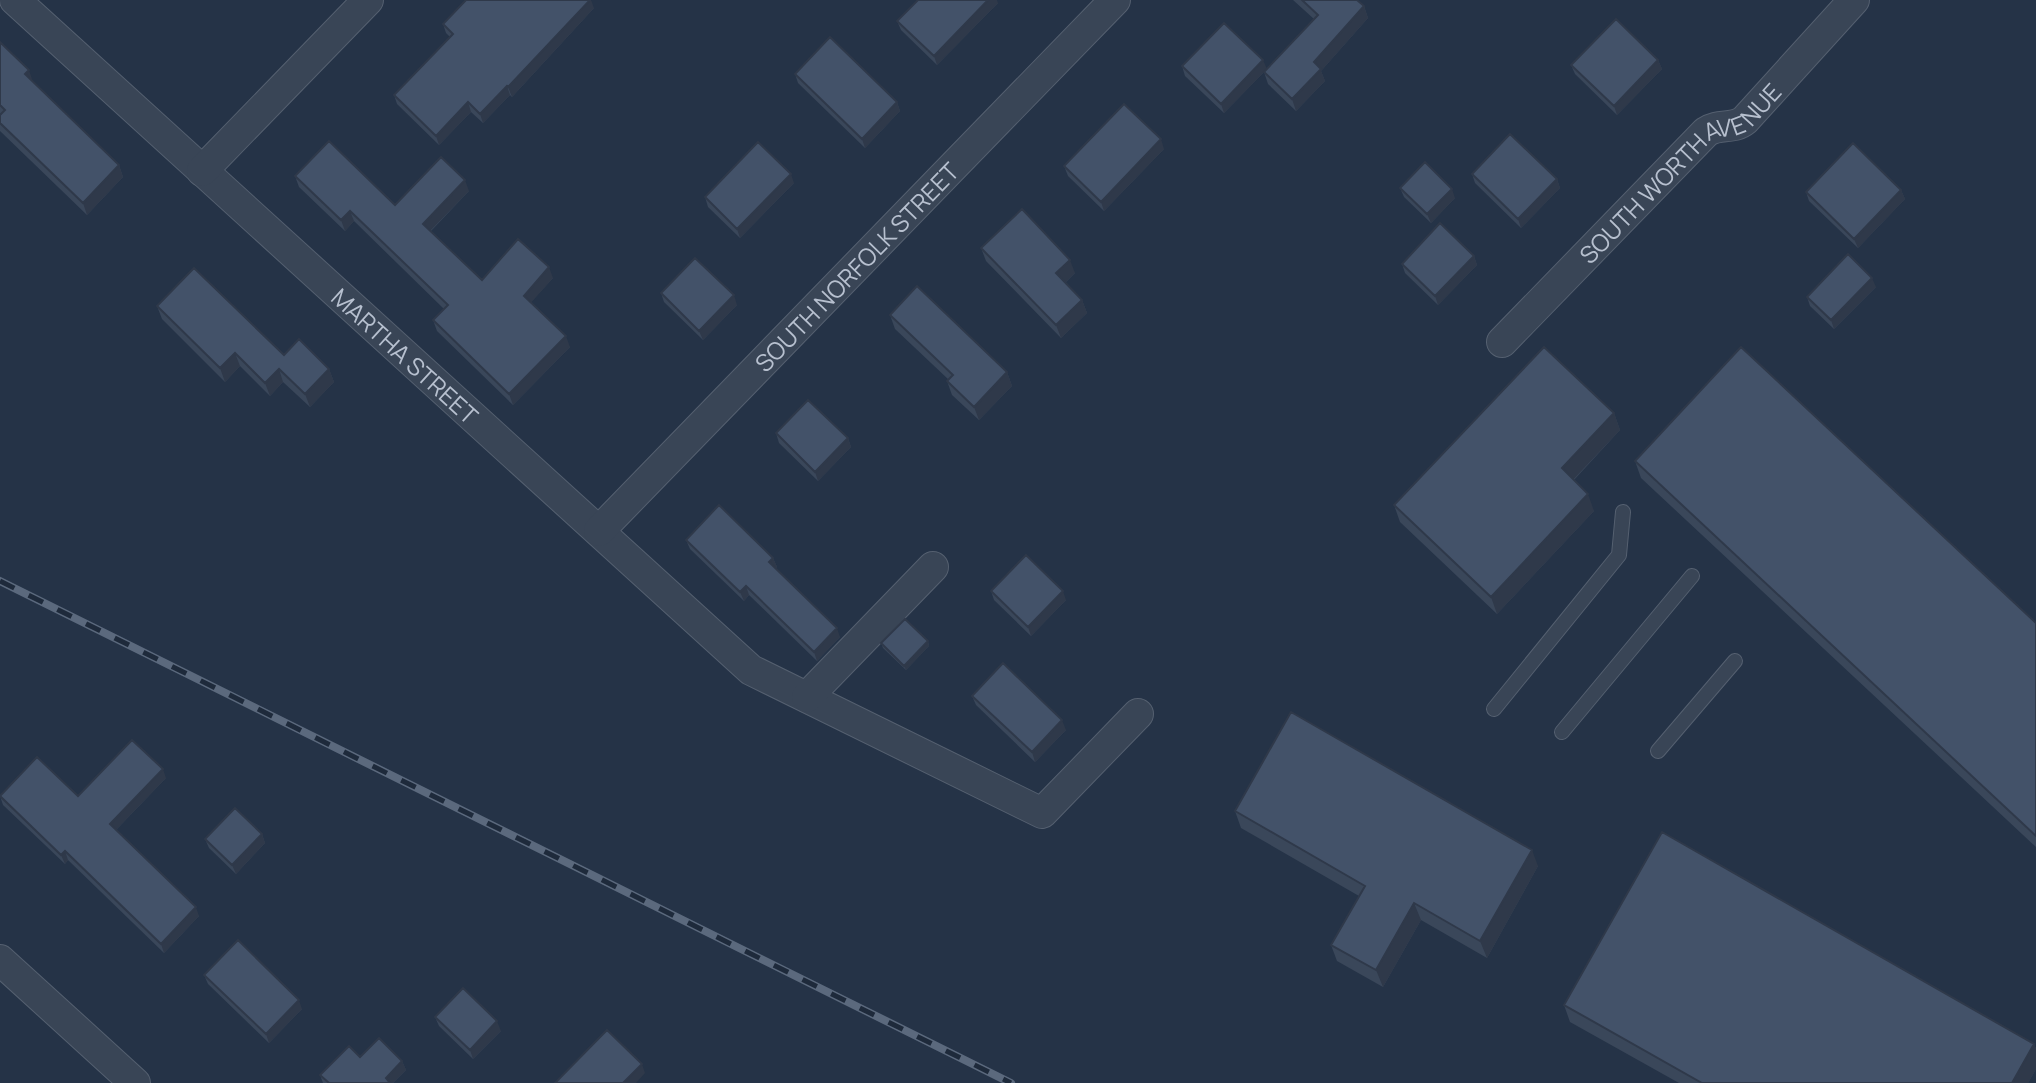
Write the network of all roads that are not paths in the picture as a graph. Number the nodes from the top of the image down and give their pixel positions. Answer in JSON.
{"nodes":[{"id":1,"x":15,"y":0,"type":"edge"},
{"id":2,"x":368,"y":0,"type":"edge"},
{"id":3,"x":1115,"y":0,"type":"edge"},
{"id":4,"x":1854,"y":0,"type":"edge"},
{"id":5,"x":202,"y":170,"type":"junction"},
{"id":6,"x":1502,"y":341,"type":"dead end"},
{"id":7,"x":1623,"y":512,"type":"dead end"},
{"id":8,"x":598,"y":531,"type":"junction"},
{"id":9,"x":933,"y":567,"type":"dead end"},
{"id":10,"x":1692,"y":576,"type":"dead end"},
{"id":11,"x":1735,"y":662,"type":"dead end"},
{"id":12,"x":807,"y":697,"type":"junction"},
{"id":13,"x":1494,"y":709,"type":"dead end"},
{"id":14,"x":1138,"y":715,"type":"dead end"},
{"id":15,"x":1562,"y":732,"type":"dead end"},
{"id":16,"x":1658,"y":751,"type":"dead end"},
{"id":17,"x":0,"y":960,"type":"edge"},
{"id":18,"x":128,"y":1081,"type":"edge"}],
"edges":[{"from":1,"to":5,"type":"street","name":"MARTHA STREET"},
{"from":2,"to":5,"type":"street"},
{"from":3,"to":8,"type":"street","name":"SOUTH NORFOLK STREET"},
{"from":4,"to":6,"type":"street","name":"SOUTH WORTH AVENUE"},
{"from":5,"to":8,"type":"street","name":"MARTHA STREET"},
{"from":7,"to":13,"type":"lane"},
{"from":8,"to":12,"type":"street","name":"MARTHA STREET"},
{"from":9,"to":12,"type":"street"},
{"from":10,"to":15,"type":"lane"},
{"from":11,"to":16,"type":"lane"},
{"from":12,"to":14,"type":"street"},
{"from":17,"to":18,"type":"street"}]}
